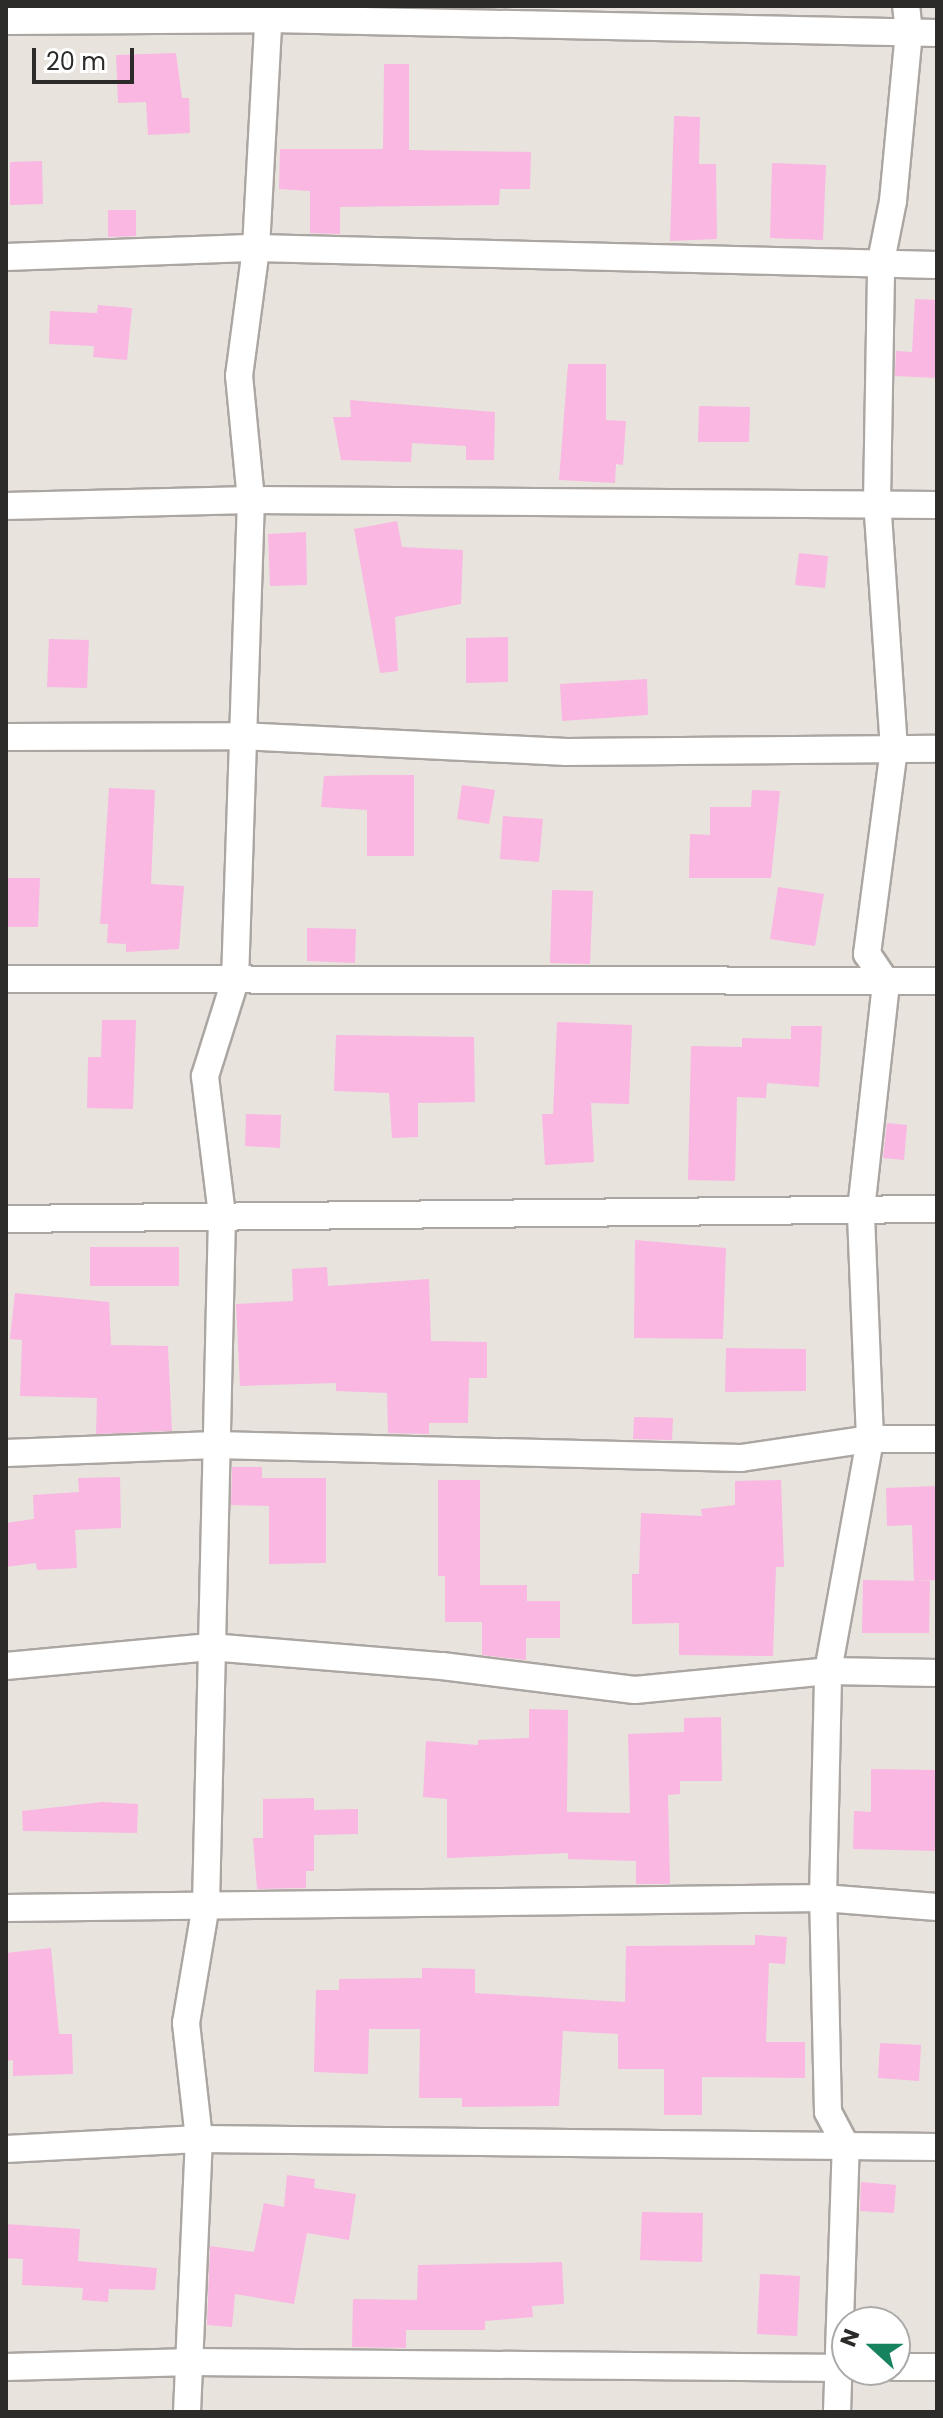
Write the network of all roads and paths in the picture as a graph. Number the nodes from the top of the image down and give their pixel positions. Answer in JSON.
{"nodes":[{"id":1,"x":906,"y":6,"type":"edge"},
{"id":2,"x":270,"y":12,"type":"edge"},
{"id":3,"x":6,"y":21,"type":"edge"},
{"id":4,"x":909,"y":33,"type":"junction"},
{"id":5,"x":937,"y":33,"type":"edge"},
{"id":6,"x":256,"y":248,"type":"junction"},
{"id":7,"x":6,"y":257,"type":"edge"},
{"id":8,"x":881,"y":261,"type":"junction"},
{"id":9,"x":937,"y":265,"type":"edge"},
{"id":10,"x":251,"y":500,"type":"junction"},
{"id":11,"x":877,"y":502,"type":"junction"},
{"id":12,"x":937,"y":505,"type":"edge"},
{"id":13,"x":6,"y":506,"type":"edge"},
{"id":14,"x":240,"y":736,"type":"junction"},
{"id":15,"x":6,"y":737,"type":"edge"},
{"id":16,"x":894,"y":749,"type":"junction"},
{"id":17,"x":937,"y":749,"type":"edge"},
{"id":18,"x":6,"y":979,"type":"edge"},
{"id":19,"x":235,"y":981,"type":"junction"},
{"id":20,"x":937,"y":981,"type":"edge"},
{"id":21,"x":886,"y":982,"type":"junction"},
{"id":22,"x":937,"y":1209,"type":"edge"},
{"id":23,"x":861,"y":1210,"type":"junction"},
{"id":24,"x":222,"y":1215,"type":"junction"},
{"id":25,"x":6,"y":1219,"type":"edge"},
{"id":26,"x":870,"y":1439,"type":"junction"},
{"id":27,"x":937,"y":1439,"type":"edge"},
{"id":28,"x":215,"y":1445,"type":"junction"},
{"id":29,"x":6,"y":1453,"type":"edge"},
{"id":30,"x":210,"y":1647,"type":"junction"},
{"id":31,"x":6,"y":1666,"type":"edge"},
{"id":32,"x":828,"y":1671,"type":"junction"},
{"id":33,"x":937,"y":1673,"type":"edge"},
{"id":34,"x":823,"y":1898,"type":"junction"},
{"id":35,"x":206,"y":1905,"type":"junction"},
{"id":36,"x":937,"y":1907,"type":"edge"},
{"id":37,"x":6,"y":1908,"type":"edge"},
{"id":38,"x":199,"y":2139,"type":"junction"},
{"id":39,"x":846,"y":2146,"type":"junction"},
{"id":40,"x":937,"y":2147,"type":"edge"},
{"id":41,"x":6,"y":2149,"type":"edge"},
{"id":42,"x":844,"y":2306,"type":"edge"},
{"id":43,"x":193,"y":2362,"type":"junction"},
{"id":44,"x":6,"y":2367,"type":"edge"},
{"id":45,"x":911,"y":2367,"type":"edge"},
{"id":46,"x":937,"y":2367,"type":"edge"},
{"id":47,"x":831,"y":2368,"type":"edge"},
{"id":48,"x":841,"y":2386,"type":"edge"},
{"id":49,"x":187,"y":2412,"type":"edge"},
{"id":50,"x":837,"y":2412,"type":"edge"}],
"edges":[{"from":1,"to":4,"type":"street"},
{"from":2,"to":3,"type":"street"},
{"from":2,"to":4,"type":"street"},
{"from":2,"to":6,"type":"street"},
{"from":4,"to":5,"type":"street"},
{"from":4,"to":8,"type":"street"},
{"from":6,"to":7,"type":"street"},
{"from":6,"to":8,"type":"street"},
{"from":6,"to":10,"type":"street"},
{"from":8,"to":9,"type":"street"},
{"from":8,"to":11,"type":"street"},
{"from":10,"to":11,"type":"street"},
{"from":10,"to":13,"type":"street"},
{"from":10,"to":14,"type":"street"},
{"from":11,"to":12,"type":"street"},
{"from":11,"to":16,"type":"street"},
{"from":14,"to":15,"type":"street"},
{"from":14,"to":16,"type":"street"},
{"from":14,"to":19,"type":"street"},
{"from":16,"to":17,"type":"street"},
{"from":16,"to":21,"type":"street"},
{"from":18,"to":19,"type":"street"},
{"from":19,"to":21,"type":"street"},
{"from":19,"to":24,"type":"street"},
{"from":20,"to":21,"type":"street"},
{"from":21,"to":23,"type":"street"},
{"from":22,"to":23,"type":"street"},
{"from":23,"to":24,"type":"street"},
{"from":23,"to":26,"type":"street"},
{"from":24,"to":25,"type":"street"},
{"from":24,"to":28,"type":"street"},
{"from":26,"to":27,"type":"street"},
{"from":26,"to":28,"type":"street"},
{"from":26,"to":32,"type":"street"},
{"from":28,"to":29,"type":"street"},
{"from":28,"to":30,"type":"street"},
{"from":30,"to":31,"type":"street"},
{"from":30,"to":32,"type":"street"},
{"from":30,"to":35,"type":"street"},
{"from":32,"to":33,"type":"street"},
{"from":32,"to":34,"type":"street"},
{"from":34,"to":35,"type":"street"},
{"from":34,"to":36,"type":"street"},
{"from":34,"to":39,"type":"street"},
{"from":35,"to":37,"type":"street"},
{"from":35,"to":38,"type":"street"},
{"from":38,"to":39,"type":"street"},
{"from":38,"to":41,"type":"street"},
{"from":38,"to":43,"type":"street"},
{"from":39,"to":40,"type":"street"},
{"from":39,"to":42,"type":"street"},
{"from":43,"to":44,"type":"street"},
{"from":43,"to":47,"type":"street"},
{"from":43,"to":49,"type":"street"},
{"from":45,"to":46,"type":"street"},
{"from":48,"to":50,"type":"street"}]}
